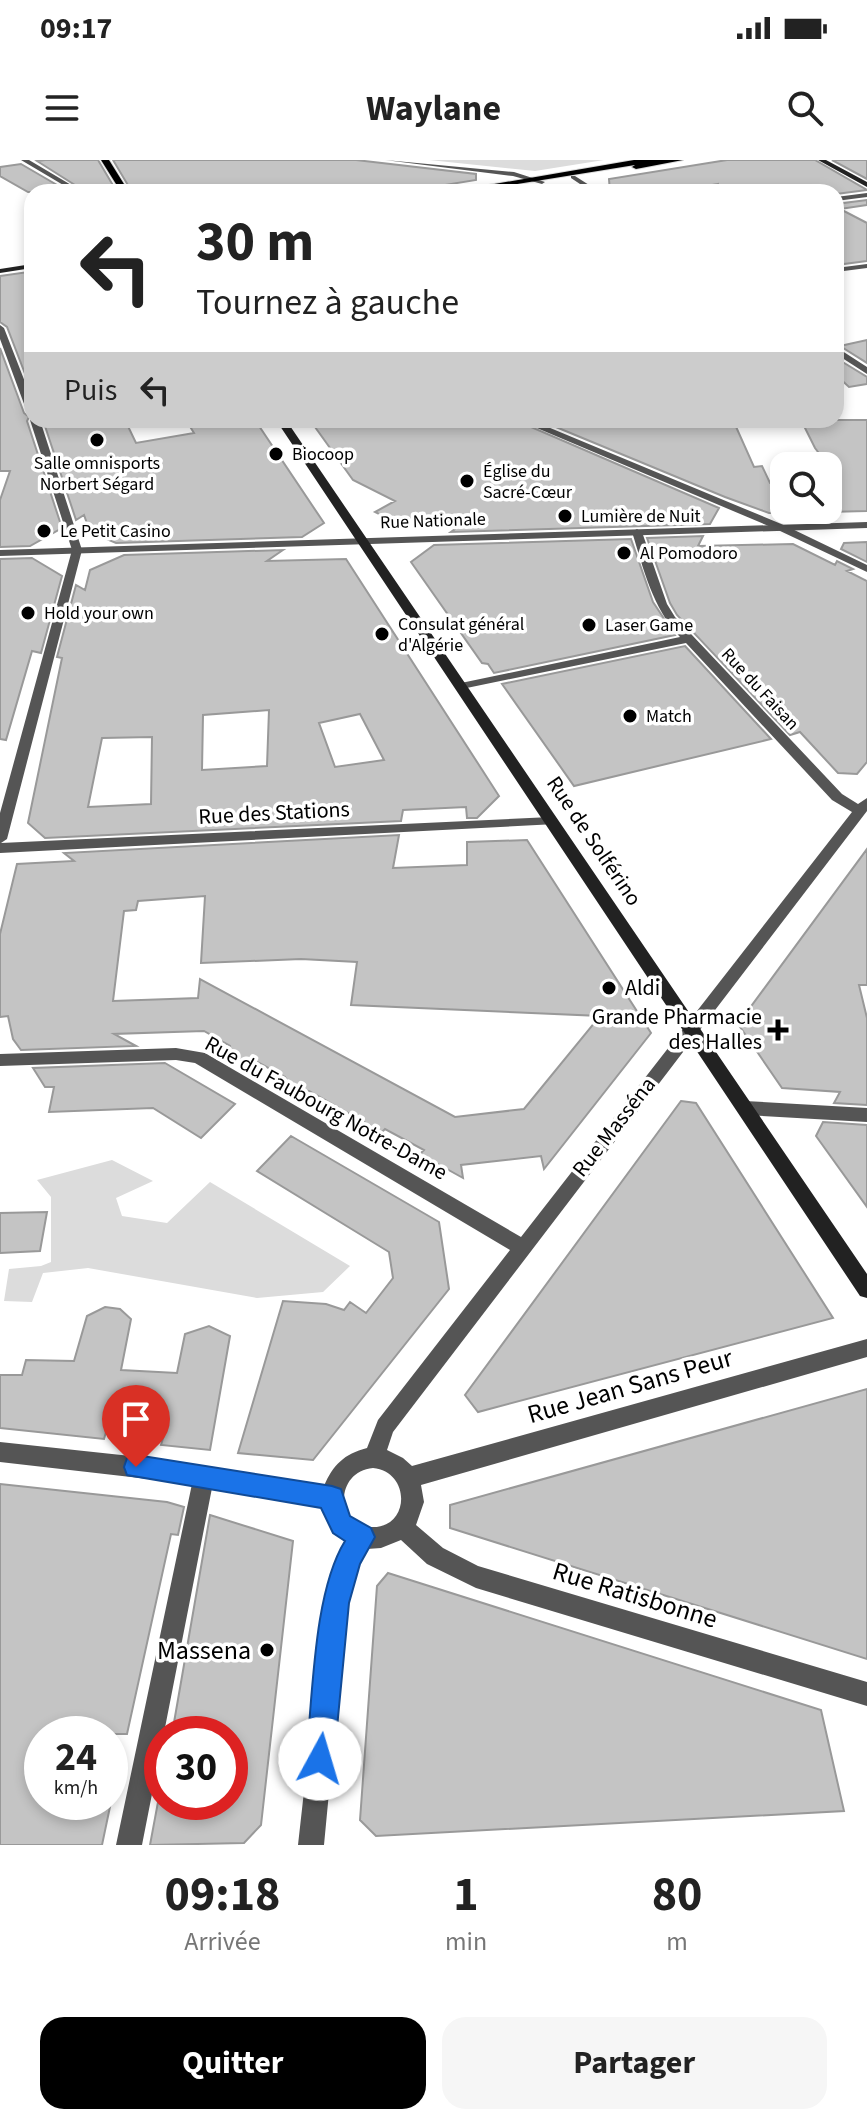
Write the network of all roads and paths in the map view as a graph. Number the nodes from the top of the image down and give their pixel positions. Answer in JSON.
{"nodes":[{"id":1,"x":24,"y":160,"type":"edge"},
{"id":2,"x":105,"y":160,"type":"edge"},
{"id":3,"x":388,"y":160,"type":"edge"},
{"id":4,"x":649,"y":160,"type":"edge"},
{"id":5,"x":679,"y":160,"type":"edge"},
{"id":6,"x":821,"y":160,"type":"edge"},
{"id":7,"x":836,"y":160,"type":"edge"},
{"id":8,"x":573,"y":177,"type":"junction"},
{"id":9,"x":867,"y":177,"type":"edge"},
{"id":10,"x":539,"y":180,"type":"junction"},
{"id":11,"x":66,"y":184,"type":"edge"},
{"id":12,"x":120,"y":184,"type":"edge"},
{"id":13,"x":510,"y":184,"type":"edge"},
{"id":14,"x":520,"y":184,"type":"edge"},
{"id":15,"x":584,"y":184,"type":"edge"},
{"id":16,"x":867,"y":185,"type":"edge"},
{"id":17,"x":867,"y":195,"type":"edge"},
{"id":18,"x":844,"y":198,"type":"edge"},
{"id":19,"x":24,"y":261,"type":"edge"},
{"id":20,"x":0,"y":265,"type":"edge"},
{"id":21,"x":867,"y":266,"type":"edge"},
{"id":22,"x":24,"y":267,"type":"edge"},
{"id":23,"x":844,"y":269,"type":"edge"},
{"id":24,"x":0,"y":271,"type":"edge"},
{"id":25,"x":0,"y":328,"type":"edge"},
{"id":26,"x":844,"y":356,"type":"edge"},
{"id":27,"x":867,"y":358,"type":"edge"},
{"id":28,"x":852,"y":361,"type":"junction"},
{"id":29,"x":844,"y":362,"type":"edge"},
{"id":30,"x":867,"y":371,"type":"edge"},
{"id":31,"x":24,"y":391,"type":"edge"},
{"id":32,"x":38,"y":428,"type":"edge"},
{"id":33,"x":286,"y":428,"type":"edge"},
{"id":34,"x":542,"y":428,"type":"edge"},
{"id":35,"x":867,"y":525,"type":"edge"},
{"id":36,"x":782,"y":528,"type":"junction"},
{"id":37,"x":637,"y":532,"type":"junction"},
{"id":38,"x":361,"y":541,"type":"junction"},
{"id":39,"x":77,"y":550,"type":"junction"},
{"id":40,"x":0,"y":553,"type":"edge"},
{"id":41,"x":867,"y":569,"type":"edge"},
{"id":42,"x":687,"y":639,"type":"junction"},
{"id":43,"x":461,"y":687,"type":"junction"},
{"id":44,"x":863,"y":806,"type":"edge"},
{"id":45,"x":551,"y":821,"type":"junction"},
{"id":46,"x":0,"y":839,"type":"edge"},
{"id":47,"x":0,"y":848,"type":"edge"},
{"id":48,"x":691,"y":1027,"type":"junction"},
{"id":49,"x":0,"y":1060,"type":"edge"},
{"id":50,"x":745,"y":1108,"type":"junction"},
{"id":51,"x":867,"y":1115,"type":"edge"},
{"id":52,"x":522,"y":1247,"type":"junction"},
{"id":53,"x":867,"y":1290,"type":"edge"},
{"id":54,"x":867,"y":1348,"type":"edge"},
{"id":55,"x":0,"y":1452,"type":"edge"},
{"id":56,"x":374,"y":1458,"type":"junction"},
{"id":57,"x":204,"y":1476,"type":"junction"},
{"id":58,"x":408,"y":1478,"type":"junction"},
{"id":59,"x":332,"y":1498,"type":"junction"},
{"id":60,"x":402,"y":1524,"type":"junction"},
{"id":61,"x":362,"y":1537,"type":"junction"},
{"id":62,"x":867,"y":1694,"type":"edge"},
{"id":63,"x":129,"y":1845,"type":"edge"},
{"id":64,"x":311,"y":1845,"type":"edge"}],
"edges":[{"from":1,"to":11,"type":"street"},
{"from":2,"to":12,"type":"main road"},
{"from":3,"to":10,"type":"street"},
{"from":4,"to":10,"type":"main road"},
{"from":5,"to":8,"type":"main road"},
{"from":6,"to":16,"type":"main road"},
{"from":7,"to":9,"type":"main road"},
{"from":8,"to":10,"type":"main road"},
{"from":8,"to":15,"type":"street"},
{"from":10,"to":13,"type":"main road"},
{"from":10,"to":14,"type":"main road"},
{"from":17,"to":18,"type":"street"},
{"from":19,"to":20,"type":"main road"},
{"from":21,"to":23,"type":"street"},
{"from":22,"to":24,"type":"main road"},
{"from":25,"to":31,"type":"street"},
{"from":26,"to":28,"type":"street"},
{"from":27,"to":28,"type":"street"},
{"from":28,"to":29,"type":"street"},
{"from":28,"to":30,"type":"street"},
{"from":32,"to":39,"type":"street"},
{"from":33,"to":38,"type":"main road","name":"Rue de Solférino"},
{"from":34,"to":36,"type":"street"},
{"from":35,"to":36,"type":"street","name":"Rue Nationale"},
{"from":36,"to":37,"type":"street","name":"Rue Nationale"},
{"from":36,"to":41,"type":"street"},
{"from":37,"to":38,"type":"street","name":"Rue Nationale"},
{"from":37,"to":42,"type":"street","name":"Rue du Faisan"},
{"from":38,"to":39,"type":"street","name":"Rue Nationale"},
{"from":38,"to":43,"type":"main road","name":"Rue de Solférino"},
{"from":39,"to":40,"type":"street","name":"Rue Nationale"},
{"from":39,"to":46,"type":"street"},
{"from":42,"to":43,"type":"street"},
{"from":42,"to":44,"type":"street","name":"Rue du Faisan"},
{"from":43,"to":45,"type":"main road","name":"Rue de Solférino"},
{"from":44,"to":48,"type":"street","name":"Rue Masséna"},
{"from":45,"to":47,"type":"street","name":"Rue des Stations"},
{"from":45,"to":48,"type":"main road","name":"Rue de Solférino"},
{"from":48,"to":50,"type":"main road","name":"Rue de Solférino"},
{"from":48,"to":52,"type":"street","name":"Rue Masséna"},
{"from":49,"to":52,"type":"street","name":"Rue du Faubourg Notre-Dame"},
{"from":50,"to":51,"type":"street"},
{"from":50,"to":53,"type":"main road","name":"Rue de Solférino"},
{"from":52,"to":56,"type":"street","name":"Rue Masséna"},
{"from":54,"to":58,"type":"street","name":"Rue Jean Sans Peur"},
{"from":55,"to":57,"type":"street"},
{"from":56,"to":58,"type":"street"},
{"from":56,"to":59,"type":"street"},
{"from":57,"to":59,"type":"street"},
{"from":57,"to":63,"type":"street"},
{"from":58,"to":60,"type":"street"},
{"from":59,"to":61,"type":"street"},
{"from":60,"to":61,"type":"street"},
{"from":60,"to":62,"type":"street","name":"Rue Ratisbonne"},
{"from":61,"to":64,"type":"street"}]}
